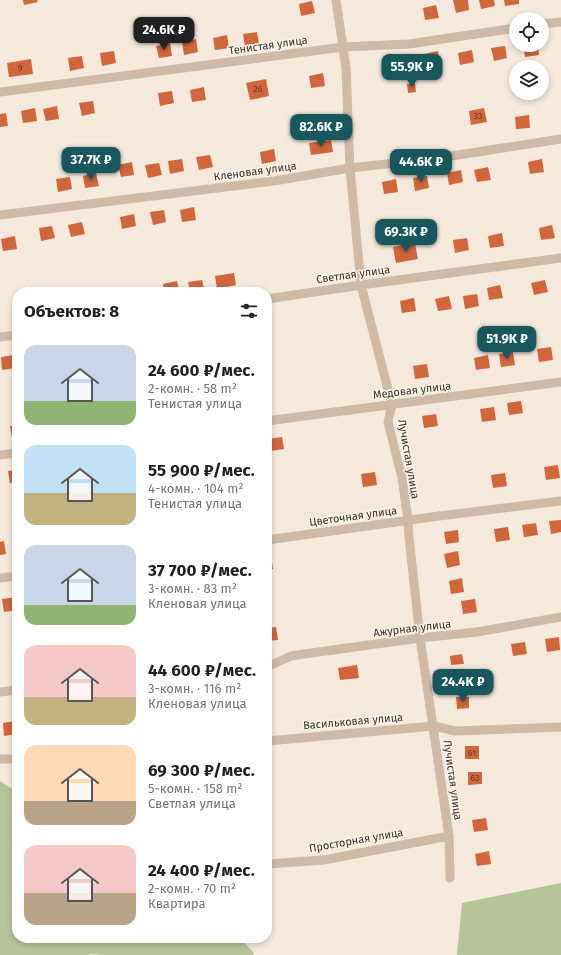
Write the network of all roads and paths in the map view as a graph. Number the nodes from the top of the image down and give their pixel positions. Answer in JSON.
{"nodes":[{"id":1,"x":336,"y":0,"type":"edge"},
{"id":2,"x":561,"y":22,"type":"edge"},
{"id":3,"x":549,"y":23,"type":"edge"},
{"id":4,"x":509,"y":29,"type":"edge"},
{"id":5,"x":342,"y":47,"type":"junction"},
{"id":6,"x":0,"y":92,"type":"edge"},
{"id":7,"x":561,"y":139,"type":"edge"},
{"id":8,"x":350,"y":168,"type":"junction"},
{"id":9,"x":0,"y":215,"type":"edge"},
{"id":10,"x":561,"y":258,"type":"edge"},
{"id":11,"x":361,"y":285,"type":"junction"},
{"id":12,"x":272,"y":298,"type":"edge"},
{"id":13,"x":12,"y":336,"type":"edge"},
{"id":14,"x":0,"y":337,"type":"edge"},
{"id":15,"x":561,"y":382,"type":"edge"},
{"id":16,"x":392,"y":405,"type":"junction"},
{"id":17,"x":272,"y":420,"type":"edge"},
{"id":18,"x":12,"y":454,"type":"edge"},
{"id":19,"x":0,"y":455,"type":"edge"},
{"id":20,"x":561,"y":501,"type":"edge"},
{"id":21,"x":408,"y":520,"type":"junction"},
{"id":22,"x":272,"y":539,"type":"edge"},
{"id":23,"x":12,"y":577,"type":"edge"},
{"id":24,"x":0,"y":578,"type":"edge"},
{"id":25,"x":561,"y":617,"type":"edge"},
{"id":26,"x":420,"y":638,"type":"junction"},
{"id":27,"x":272,"y":665,"type":"edge"},
{"id":28,"x":12,"y":691,"type":"edge"},
{"id":29,"x":0,"y":692,"type":"edge"},
{"id":30,"x":434,"y":726,"type":"junction"},
{"id":31,"x":561,"y":727,"type":"edge"},
{"id":32,"x":272,"y":741,"type":"edge"},
{"id":33,"x":0,"y":759,"type":"edge"},
{"id":34,"x":12,"y":759,"type":"edge"},
{"id":35,"x":449,"y":836,"type":"junction"},
{"id":36,"x":272,"y":864,"type":"edge"},
{"id":37,"x":450,"y":878,"type":"dead end"}],
"edges":[{"from":1,"to":5,"type":"street","name":"Лучистая улица"},
{"from":2,"to":3,"type":"street"},
{"from":4,"to":5,"type":"street","name":"Тенистая улица"},
{"from":5,"to":6,"type":"street","name":"Тенистая улица"},
{"from":5,"to":8,"type":"street","name":"Лучистая улица"},
{"from":7,"to":8,"type":"street","name":"Кленовая улица"},
{"from":8,"to":9,"type":"street","name":"Кленовая улица"},
{"from":8,"to":11,"type":"street","name":"Лучистая улица"},
{"from":10,"to":11,"type":"street","name":"Светлая улица"},
{"from":11,"to":12,"type":"street","name":"Светлая улица"},
{"from":11,"to":16,"type":"street","name":"Лучистая улица"},
{"from":13,"to":14,"type":"street"},
{"from":15,"to":16,"type":"street","name":"Медовая улица"},
{"from":16,"to":17,"type":"street","name":"Медовая улица"},
{"from":16,"to":21,"type":"street","name":"Лучистая улица"},
{"from":18,"to":19,"type":"street"},
{"from":20,"to":21,"type":"street","name":"Цветочная улица"},
{"from":21,"to":22,"type":"street","name":"Цветочная улица"},
{"from":21,"to":26,"type":"street","name":"Лучистая улица"},
{"from":23,"to":24,"type":"street"},
{"from":25,"to":26,"type":"street","name":"Ажурная улица"},
{"from":26,"to":27,"type":"street","name":"Ажурная улица"},
{"from":26,"to":30,"type":"street","name":"Лучистая улица"},
{"from":28,"to":29,"type":"street"},
{"from":30,"to":31,"type":"street","name":"Васильковая улица"},
{"from":30,"to":32,"type":"street","name":"Васильковая улица"},
{"from":30,"to":35,"type":"street","name":"Лучистая улица"},
{"from":33,"to":34,"type":"street"},
{"from":35,"to":36,"type":"street","name":"Просторная улица"},
{"from":35,"to":37,"type":"street","name":"Лучистая улица"}]}
